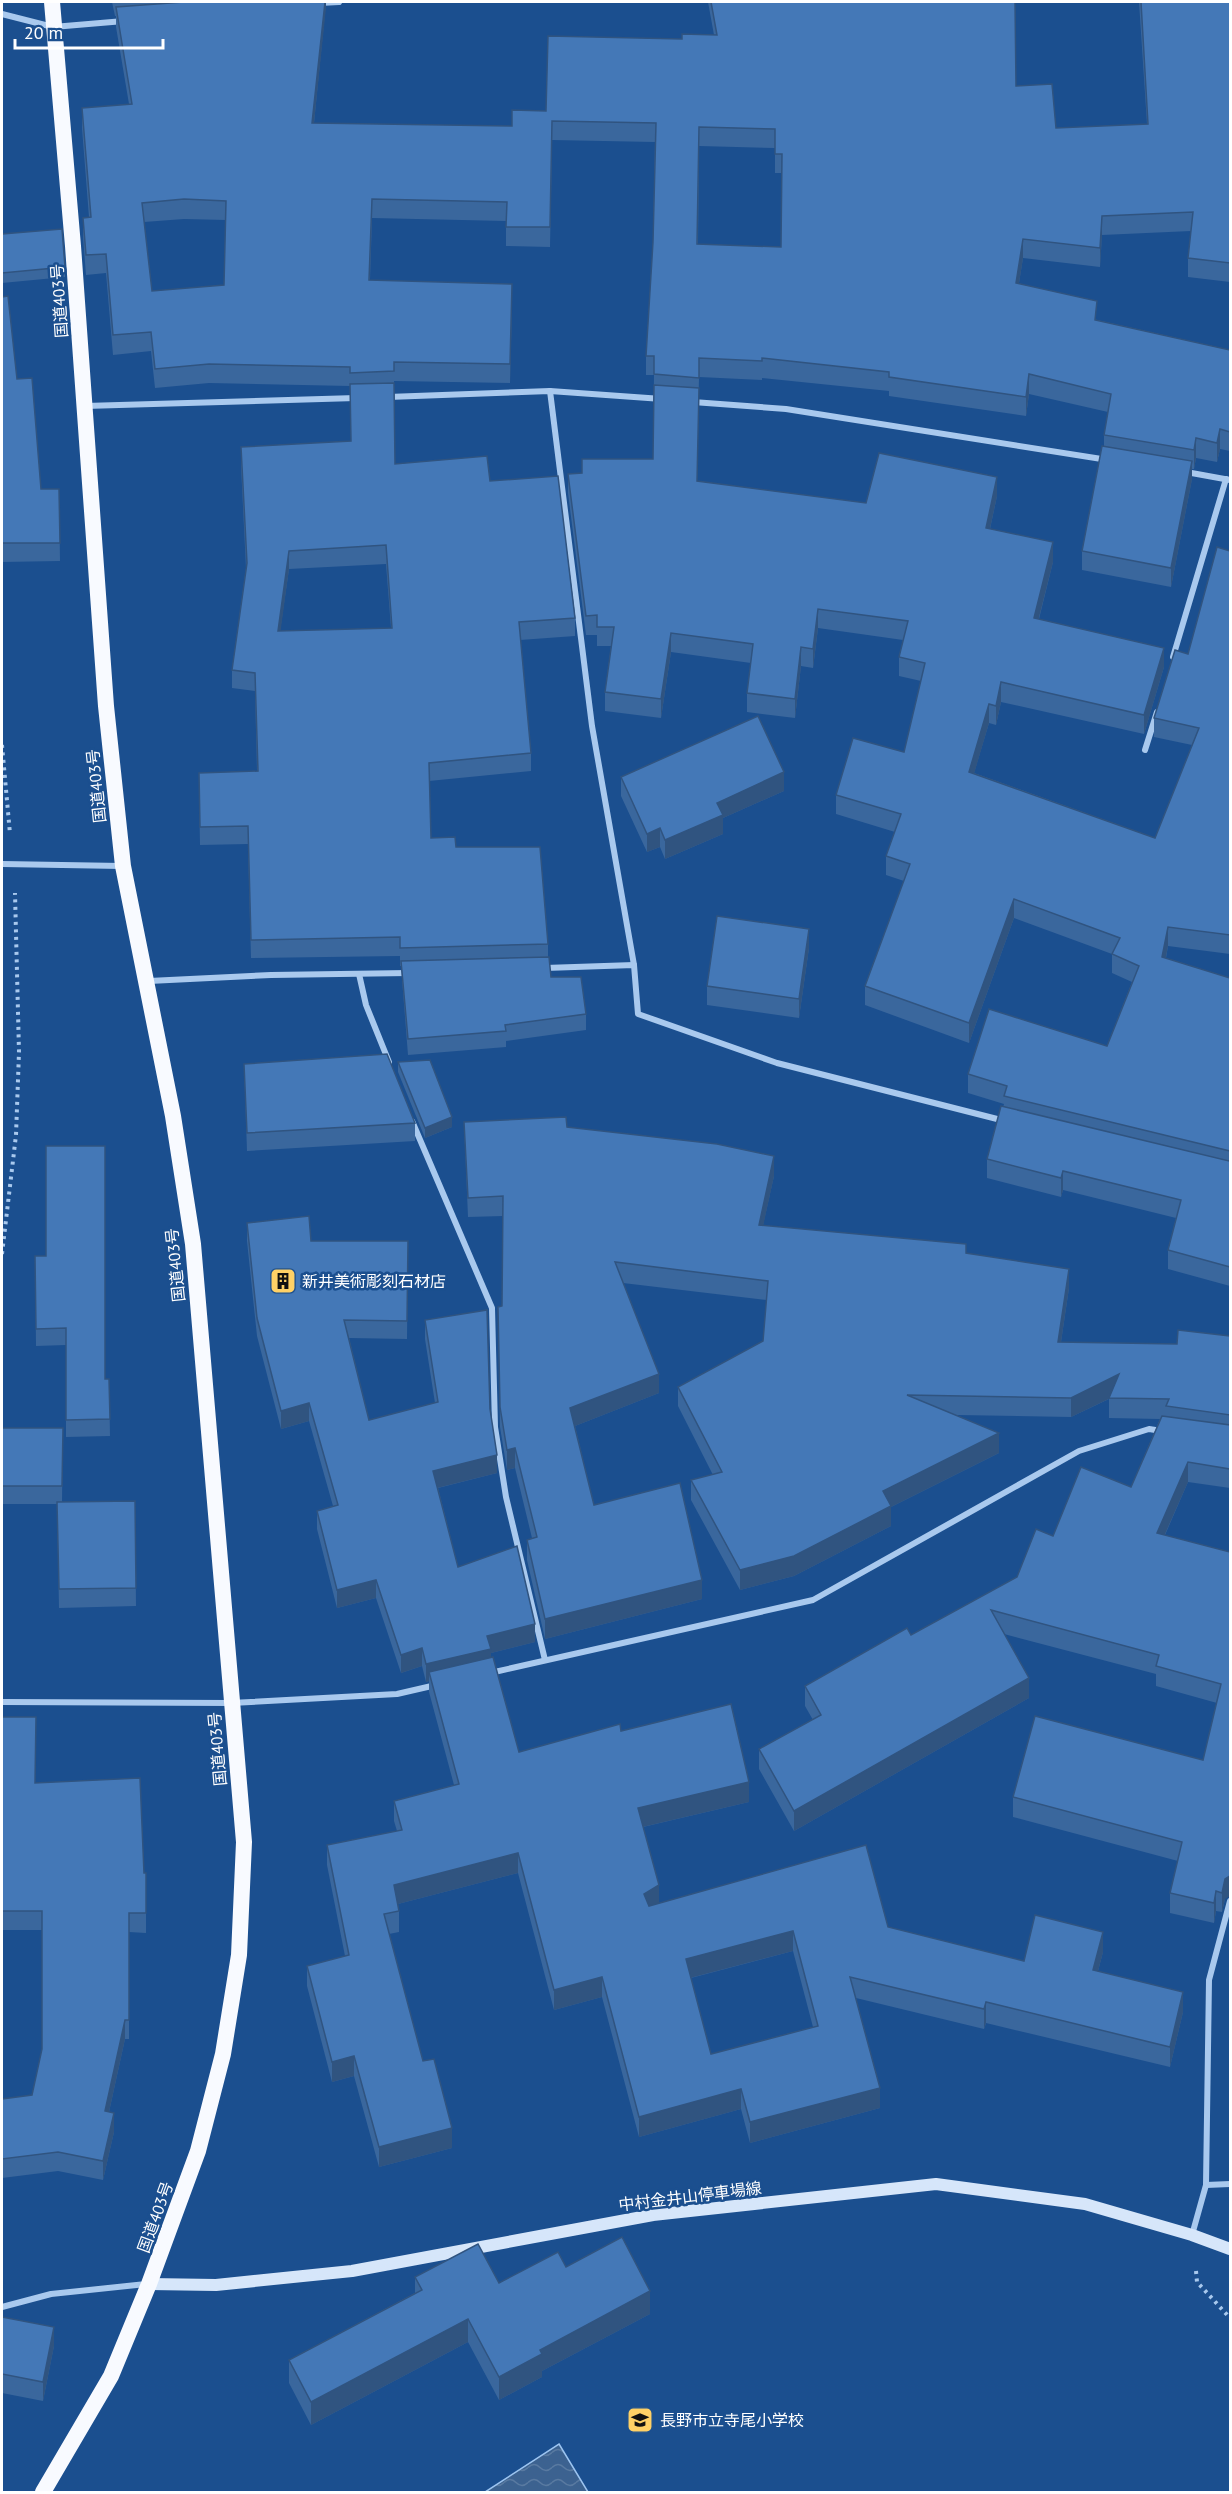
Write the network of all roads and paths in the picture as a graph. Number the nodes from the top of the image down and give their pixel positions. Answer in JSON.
{"nodes":[{"id":1,"x":52,"y":2,"type":"edge"},
{"id":2,"x":339,"y":2,"type":"edge"},
{"id":3,"x":316,"y":4,"type":"edge"},
{"id":4,"x":2,"y":14,"type":"edge"},
{"id":5,"x":133,"y":20,"type":"edge"},
{"id":6,"x":53,"y":27,"type":"junction"},
{"id":7,"x":550,"y":391,"type":"junction"},
{"id":8,"x":363,"y":398,"type":"edge"},
{"id":9,"x":375,"y":398,"type":"edge"},
{"id":10,"x":668,"y":400,"type":"edge"},
{"id":11,"x":680,"y":401,"type":"edge"},
{"id":12,"x":84,"y":406,"type":"junction"},
{"id":13,"x":1122,"y":462,"type":"edge"},
{"id":14,"x":1180,"y":471,"type":"edge"},
{"id":15,"x":1228,"y":479,"type":"edge"},
{"id":16,"x":1172,"y":660,"type":"edge"},
{"id":17,"x":1159,"y":705,"type":"edge"},
{"id":18,"x":2,"y":746,"type":"edge"},
{"id":19,"x":1146,"y":750,"type":"dead end"},
{"id":20,"x":2,"y":864,"type":"edge"},
{"id":21,"x":13,"y":864,"type":"junction"},
{"id":22,"x":123,"y":866,"type":"junction"},
{"id":23,"x":634,"y":965,"type":"junction"},
{"id":24,"x":538,"y":969,"type":"edge"},
{"id":25,"x":418,"y":972,"type":"edge"},
{"id":26,"x":358,"y":974,"type":"junction"},
{"id":27,"x":144,"y":982,"type":"junction"},
{"id":28,"x":392,"y":1071,"type":"edge"},
{"id":29,"x":410,"y":1114,"type":"edge"},
{"id":30,"x":1013,"y":1123,"type":"edge"},
{"id":31,"x":2,"y":1254,"type":"edge"},
{"id":32,"x":1172,"y":1432,"type":"edge"},
{"id":33,"x":546,"y":1660,"type":"junction"},
{"id":34,"x":477,"y":1676,"type":"edge"},
{"id":35,"x":443,"y":1683,"type":"edge"},
{"id":36,"x":2,"y":1702,"type":"edge"},
{"id":37,"x":231,"y":1704,"type":"junction"},
{"id":38,"x":1230,"y":1901,"type":"edge"},
{"id":39,"x":1230,"y":2184,"type":"edge"},
{"id":40,"x":1206,"y":2185,"type":"junction"},
{"id":41,"x":1192,"y":2235,"type":"junction"},
{"id":42,"x":1230,"y":2249,"type":"edge"},
{"id":43,"x":149,"y":2284,"type":"junction"},
{"id":44,"x":2,"y":2307,"type":"edge"},
{"id":45,"x":1230,"y":2318,"type":"edge"},
{"id":46,"x":43,"y":2493,"type":"edge"}],
"edges":[{"from":1,"to":6,"type":"highway","name":"国道403号"},
{"from":2,"to":3,"type":"street"},
{"from":4,"to":6,"type":"street"},
{"from":5,"to":6,"type":"street"},
{"from":6,"to":12,"type":"highway","name":"国道403号"},
{"from":7,"to":9,"type":"street"},
{"from":7,"to":10,"type":"street"},
{"from":7,"to":23,"type":"street"},
{"from":8,"to":12,"type":"street"},
{"from":11,"to":13,"type":"street"},
{"from":12,"to":22,"type":"highway","name":"国道403号"},
{"from":14,"to":15,"type":"street"},
{"from":15,"to":16,"type":"street"},
{"from":17,"to":19,"type":"street"},
{"from":18,"to":21,"type":"path"},
{"from":20,"to":21,"type":"street"},
{"from":21,"to":22,"type":"street"},
{"from":21,"to":31,"type":"path"},
{"from":22,"to":27,"type":"highway","name":"国道403号"},
{"from":23,"to":24,"type":"street"},
{"from":23,"to":30,"type":"street"},
{"from":25,"to":26,"type":"street"},
{"from":26,"to":27,"type":"street"},
{"from":26,"to":28,"type":"street"},
{"from":27,"to":37,"type":"highway","name":"国道403号"},
{"from":29,"to":33,"type":"street"},
{"from":32,"to":33,"type":"street"},
{"from":33,"to":34,"type":"street"},
{"from":35,"to":37,"type":"street"},
{"from":36,"to":37,"type":"street"},
{"from":37,"to":43,"type":"highway","name":"国道403号"},
{"from":38,"to":40,"type":"street"},
{"from":39,"to":40,"type":"street"},
{"from":40,"to":41,"type":"street"},
{"from":41,"to":42,"type":"main road","name":"中村金井山停車場線"},
{"from":41,"to":43,"type":"main road","name":"中村金井山停車場線"},
{"from":41,"to":45,"type":"path"},
{"from":43,"to":44,"type":"street"},
{"from":43,"to":46,"type":"highway","name":"国道403号"}]}
